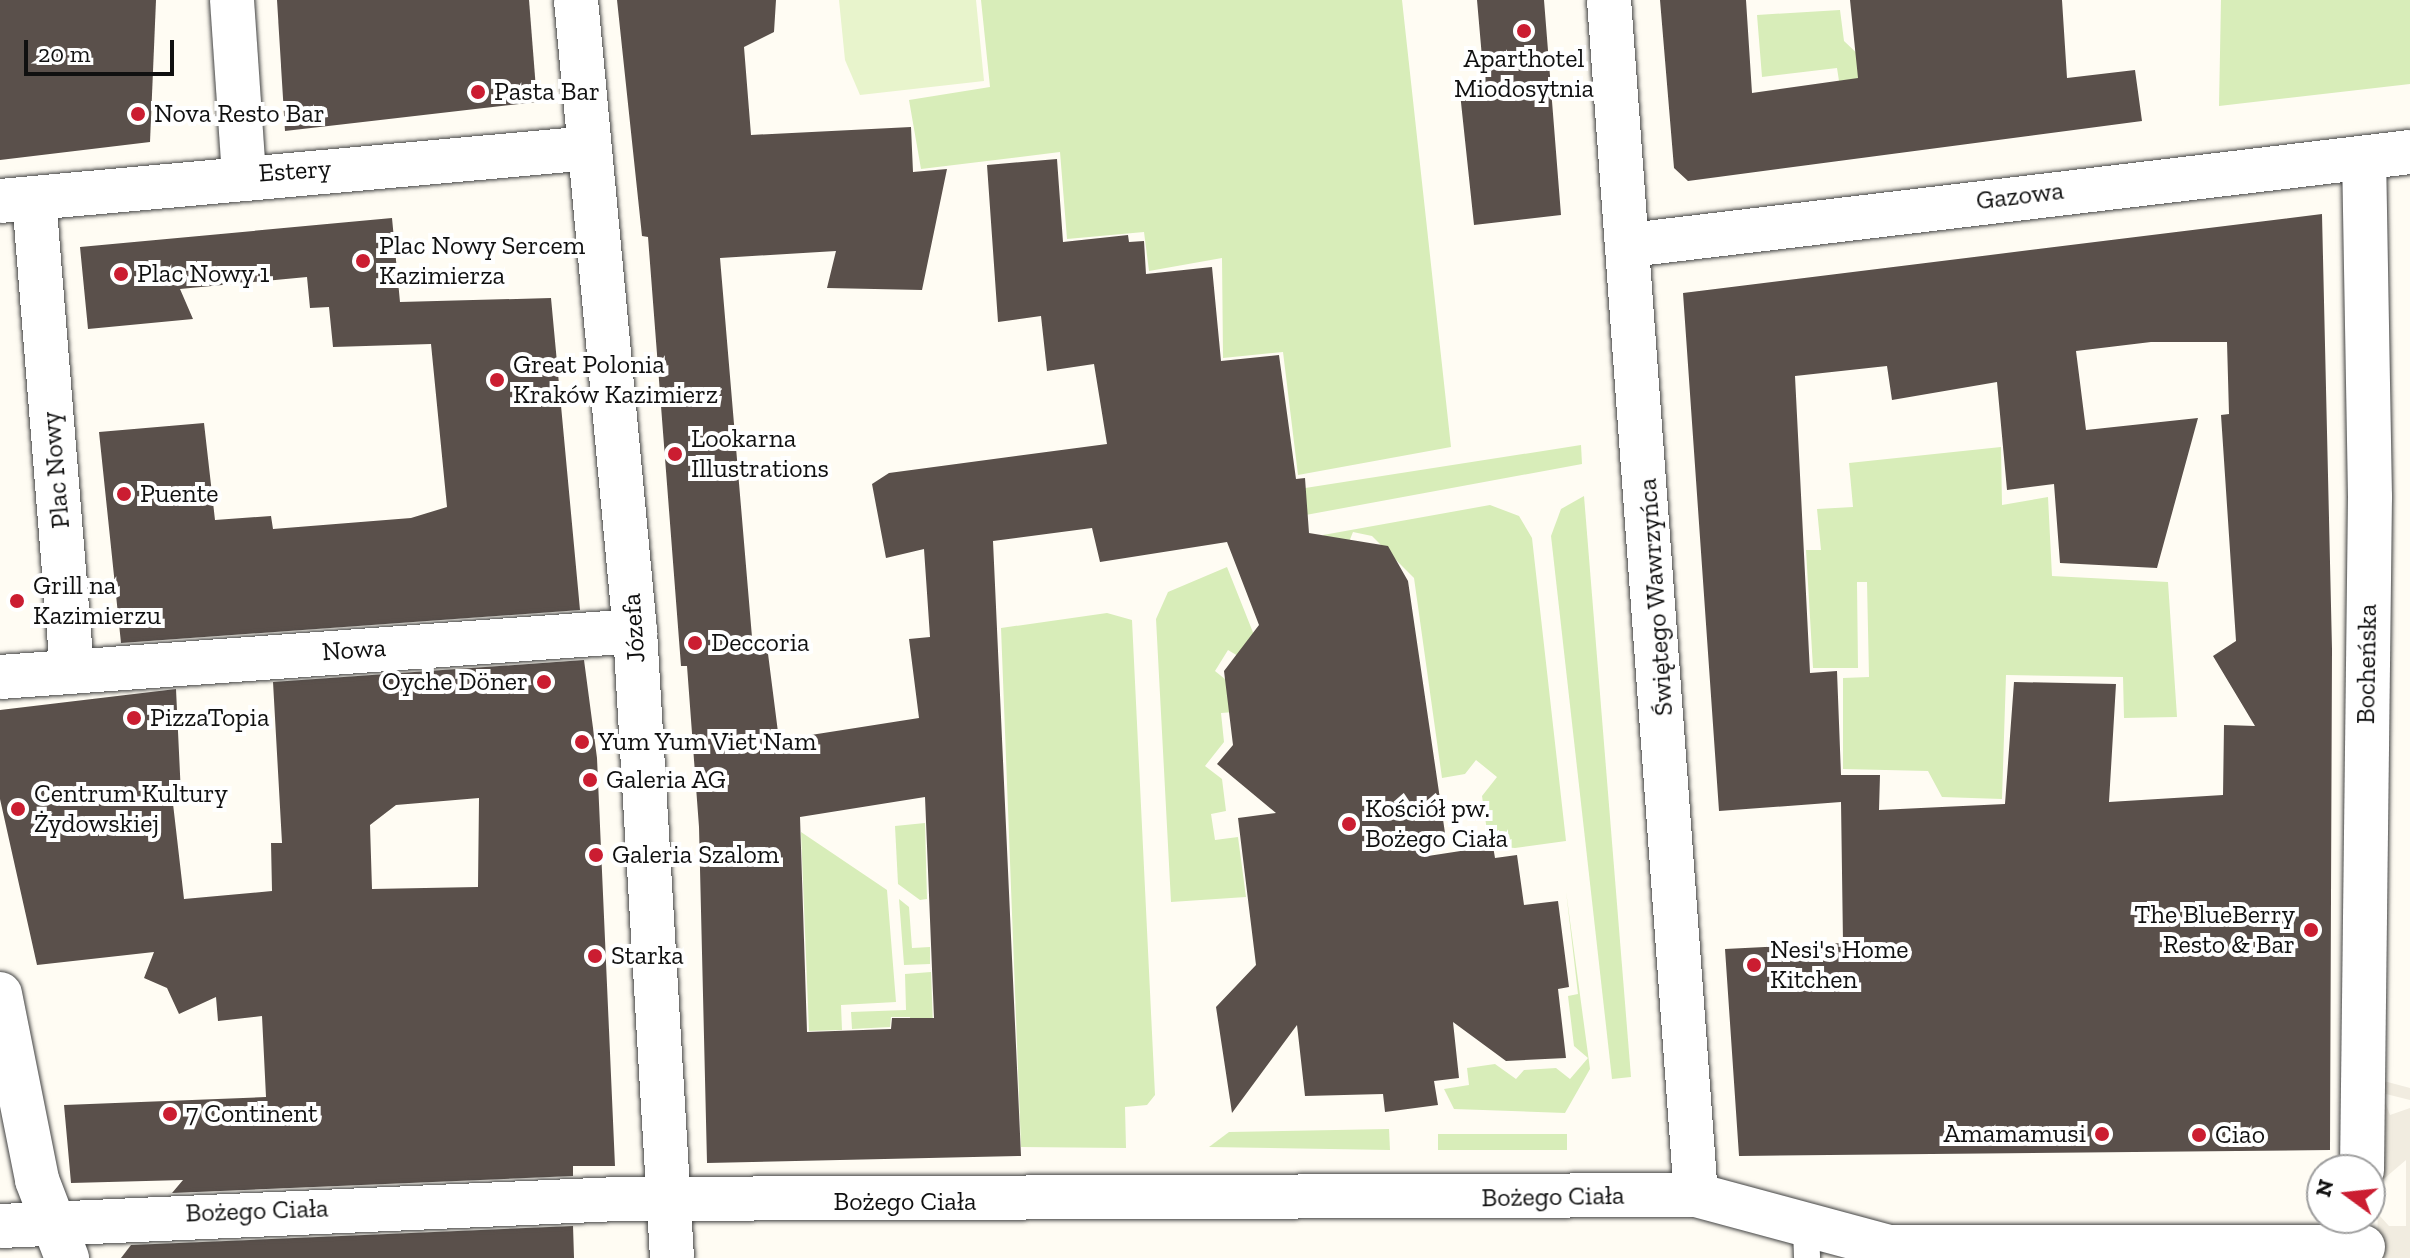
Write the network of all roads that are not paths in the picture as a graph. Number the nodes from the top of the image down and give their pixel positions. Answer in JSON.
{"nodes":[{"id":1,"x":232,"y":0,"type":"edge"},
{"id":2,"x":576,"y":0,"type":"edge"},
{"id":3,"x":1609,"y":0,"type":"edge"},
{"id":4,"x":590,"y":148,"type":"junction"},
{"id":5,"x":2410,"y":152,"type":"edge"},
{"id":6,"x":2364,"y":158,"type":"junction"},
{"id":7,"x":244,"y":175,"type":"junction"},
{"id":8,"x":17,"y":200,"type":"edge"},
{"id":9,"x":1630,"y":245,"type":"junction"},
{"id":10,"x":635,"y":631,"type":"junction"},
{"id":11,"x":72,"y":669,"type":"junction"},
{"id":12,"x":0,"y":677,"type":"edge"},
{"id":13,"x":0,"y":994,"type":"edge"},
{"id":14,"x":2362,"y":1154,"type":"edge"},
{"id":15,"x":1696,"y":1195,"type":"junction"},
{"id":16,"x":668,"y":1202,"type":"junction"},
{"id":17,"x":0,"y":1226,"type":"edge"},
{"id":18,"x":60,"y":1239,"type":"edge"},
{"id":19,"x":2363,"y":1241,"type":"edge"},
{"id":20,"x":1806,"y":1243,"type":"edge"},
{"id":21,"x":672,"y":1258,"type":"edge"}],
"edges":[{"from":1,"to":7,"type":"street"},
{"from":2,"to":4,"type":"street","name":"Józefa"},
{"from":3,"to":9,"type":"street","name":"Świętego Wawrzyńca"},
{"from":4,"to":7,"type":"street","name":"Estery"},
{"from":4,"to":10,"type":"street","name":"Józefa"},
{"from":5,"to":6,"type":"street","name":"Gazowa"},
{"from":6,"to":9,"type":"street","name":"Gazowa"},
{"from":6,"to":14,"type":"street","name":"Bocheńska"},
{"from":7,"to":8,"type":"street","name":"Estery"},
{"from":8,"to":11,"type":"street","name":"Plac Nowy"},
{"from":9,"to":15,"type":"street","name":"Świętego Wawrzyńca"},
{"from":10,"to":11,"type":"street","name":"Nowa"},
{"from":10,"to":16,"type":"street","name":"Józefa"},
{"from":11,"to":12,"type":"street"},
{"from":13,"to":18,"type":"street"},
{"from":15,"to":16,"type":"street","name":"Bożego Ciała"},
{"from":15,"to":20,"type":"street","name":"Bożego Ciała"},
{"from":16,"to":18,"type":"street","name":"Bożego Ciała"},
{"from":16,"to":21,"type":"street","name":"Józefa"},
{"from":17,"to":18,"type":"street","name":"Bożego Ciała"},
{"from":19,"to":20,"type":"street","name":"Bożego Ciała"}]}
